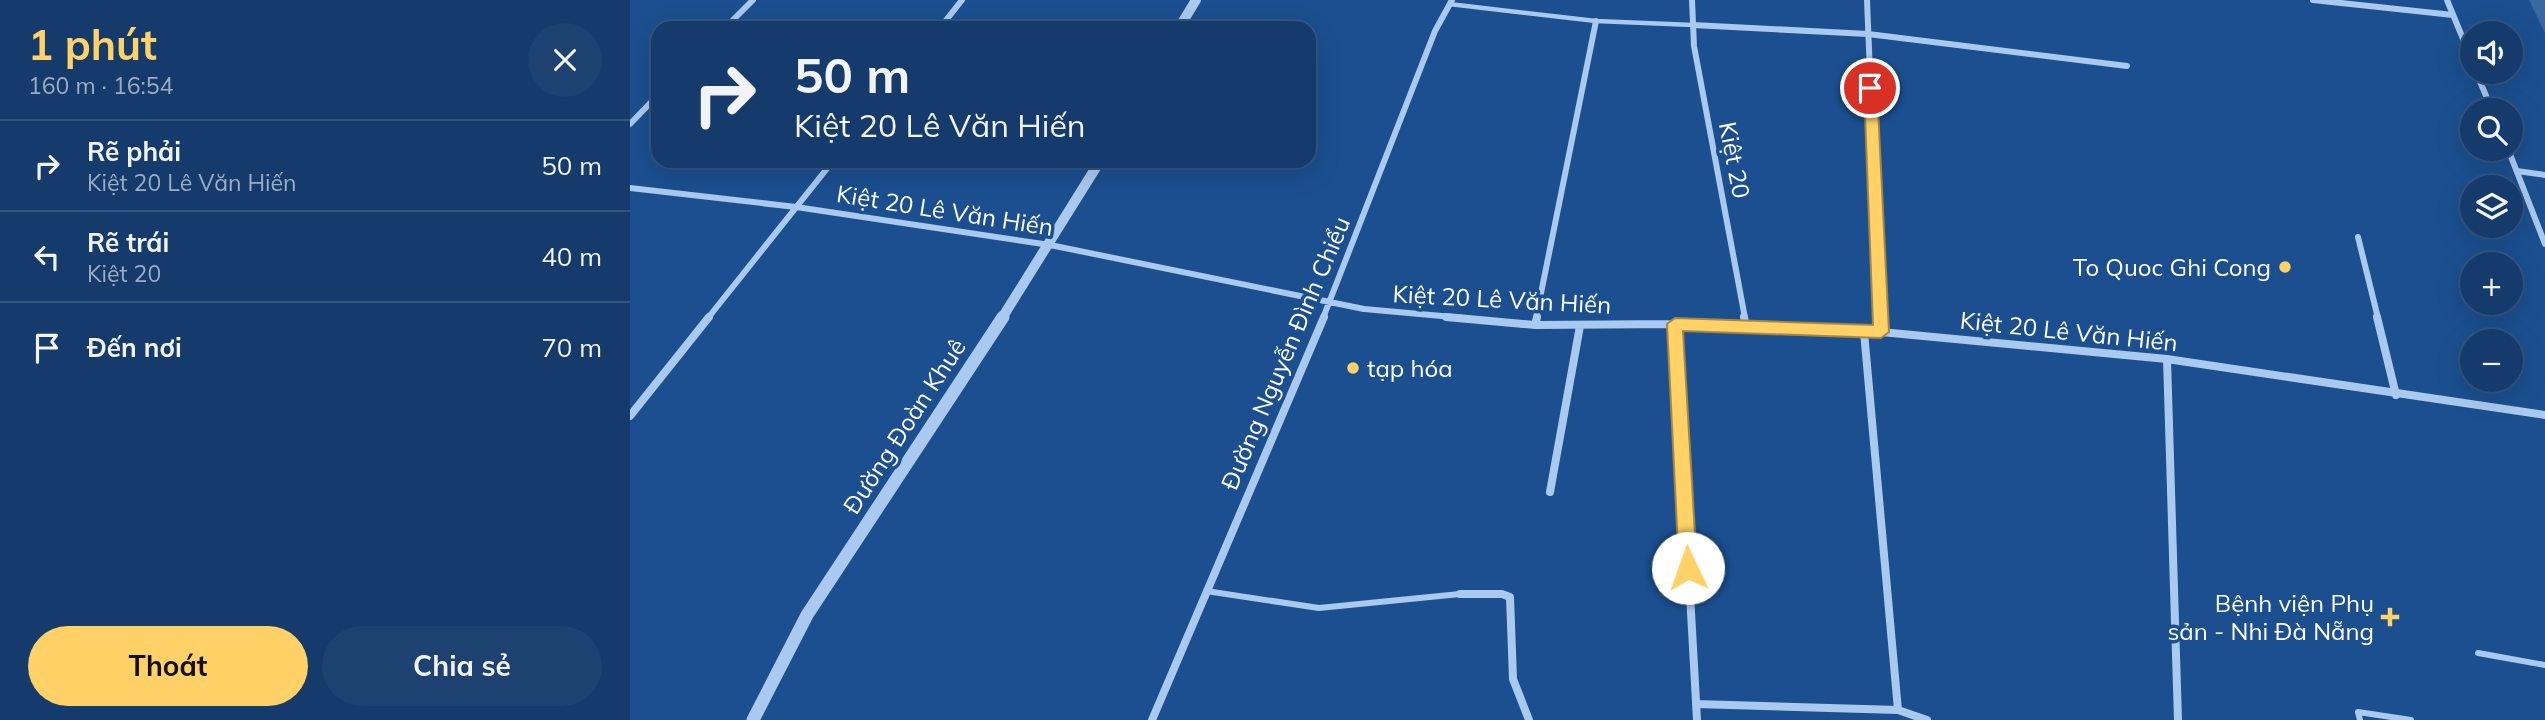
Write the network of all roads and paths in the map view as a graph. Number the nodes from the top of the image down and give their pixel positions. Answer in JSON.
{"nodes":[{"id":1,"x":753,"y":0,"type":"edge"},
{"id":2,"x":962,"y":0,"type":"edge"},
{"id":3,"x":1196,"y":0,"type":"edge"},
{"id":4,"x":1692,"y":0,"type":"edge"},
{"id":5,"x":1867,"y":0,"type":"edge"},
{"id":6,"x":2313,"y":0,"type":"edge"},
{"id":7,"x":2447,"y":0,"type":"edge"},
{"id":8,"x":1450,"y":2,"type":"edge"},
{"id":9,"x":2453,"y":15,"type":"junction"},
{"id":10,"x":732,"y":21,"type":"edge"},
{"id":11,"x":946,"y":21,"type":"edge"},
{"id":12,"x":1184,"y":21,"type":"edge"},
{"id":13,"x":1596,"y":21,"type":"junction"},
{"id":14,"x":1693,"y":24,"type":"junction"},
{"id":15,"x":2460,"y":32,"type":"edge"},
{"id":16,"x":1868,"y":34,"type":"junction"},
{"id":17,"x":2127,"y":66,"type":"dead end"},
{"id":18,"x":651,"y":102,"type":"edge"},
{"id":19,"x":630,"y":124,"type":"edge"},
{"id":20,"x":2512,"y":161,"type":"edge"},
{"id":21,"x":827,"y":168,"type":"edge"},
{"id":22,"x":1096,"y":168,"type":"edge"},
{"id":23,"x":2516,"y":171,"type":"junction"},
{"id":24,"x":2545,"y":175,"type":"edge"},
{"id":25,"x":630,"y":188,"type":"edge"},
{"id":26,"x":796,"y":207,"type":"junction"},
{"id":27,"x":2358,"y":237,"type":"dead end"},
{"id":28,"x":2545,"y":244,"type":"edge"},
{"id":29,"x":1050,"y":245,"type":"junction"},
{"id":30,"x":1330,"y":303,"type":"junction"},
{"id":31,"x":1675,"y":324,"type":"junction"},
{"id":32,"x":1535,"y":325,"type":"junction"},
{"id":33,"x":1580,"y":326,"type":"junction"},
{"id":34,"x":1746,"y":326,"type":"junction"},
{"id":35,"x":1864,"y":332,"type":"junction"},
{"id":36,"x":1881,"y":332,"type":"junction"},
{"id":37,"x":2167,"y":359,"type":"junction"},
{"id":38,"x":2396,"y":395,"type":"junction"},
{"id":39,"x":2545,"y":415,"type":"edge"},
{"id":40,"x":630,"y":416,"type":"edge"},
{"id":41,"x":1550,"y":492,"type":"dead end"},
{"id":42,"x":1206,"y":591,"type":"junction"},
{"id":43,"x":1460,"y":594,"type":"joint"},
{"id":44,"x":2478,"y":653,"type":"dead end"},
{"id":45,"x":2545,"y":665,"type":"edge"},
{"id":46,"x":1696,"y":704,"type":"junction"},
{"id":47,"x":1898,"y":710,"type":"junction"},
{"id":48,"x":753,"y":720,"type":"edge"},
{"id":49,"x":1153,"y":720,"type":"edge"},
{"id":50,"x":1529,"y":720,"type":"edge"},
{"id":51,"x":1697,"y":720,"type":"edge"},
{"id":52,"x":1927,"y":720,"type":"edge"},
{"id":53,"x":2178,"y":720,"type":"edge"},
{"id":54,"x":2360,"y":720,"type":"edge"},
{"id":55,"x":2411,"y":720,"type":"edge"}],
"edges":[{"from":1,"to":10,"type":"street"},
{"from":2,"to":11,"type":"street"},
{"from":3,"to":12,"type":"street"},
{"from":4,"to":14,"type":"street","name":"Kiệt 20"},
{"from":5,"to":16,"type":"street"},
{"from":6,"to":9,"type":"street"},
{"from":7,"to":9,"type":"street"},
{"from":8,"to":13,"type":"lane"},
{"from":8,"to":30,"type":"street","name":"Đường Nguyễn Đình Chiểu"},
{"from":9,"to":15,"type":"street"},
{"from":13,"to":14,"type":"lane"},
{"from":13,"to":32,"type":"street"},
{"from":14,"to":16,"type":"street"},
{"from":14,"to":34,"type":"street","name":"Kiệt 20"},
{"from":16,"to":17,"type":"street"},
{"from":16,"to":36,"type":"street"},
{"from":18,"to":19,"type":"street"},
{"from":20,"to":23,"type":"street"},
{"from":21,"to":26,"type":"street"},
{"from":22,"to":29,"type":"street","name":"Đường Đoàn Khuê"},
{"from":23,"to":24,"type":"street"},
{"from":23,"to":28,"type":"street"},
{"from":25,"to":26,"type":"street","name":"Kiệt 20 Lê Văn Hiến"},
{"from":26,"to":29,"type":"street","name":"Kiệt 20 Lê Văn Hiến"},
{"from":26,"to":40,"type":"street"},
{"from":27,"to":38,"type":"street"},
{"from":29,"to":30,"type":"street","name":"Kiệt 20 Lê Văn Hiến"},
{"from":29,"to":48,"type":"street","name":"Đường Đoàn Khuê"},
{"from":30,"to":32,"type":"street","name":"Kiệt 20 Lê Văn Hiến"},
{"from":30,"to":42,"type":"street","name":"Đường Nguyễn Đình Chiểu"},
{"from":31,"to":33,"type":"street","name":"Kiệt 20 Lê Văn Hiến"},
{"from":31,"to":34,"type":"street","name":"Kiệt 20 Lê Văn Hiến"},
{"from":31,"to":46,"type":"street"},
{"from":32,"to":33,"type":"street","name":"Kiệt 20 Lê Văn Hiến"},
{"from":33,"to":41,"type":"street"},
{"from":34,"to":35,"type":"street","name":"Kiệt 20 Lê Văn Hiến"},
{"from":35,"to":36,"type":"street","name":"Kiệt 20 Lê Văn Hiến"},
{"from":35,"to":47,"type":"street"},
{"from":36,"to":37,"type":"street","name":"Kiệt 20 Lê Văn Hiến"},
{"from":37,"to":38,"type":"street","name":"Kiệt 20 Lê Văn Hiến"},
{"from":37,"to":53,"type":"street"},
{"from":38,"to":39,"type":"street","name":"Kiệt 20 Lê Văn Hiến"},
{"from":42,"to":43,"type":"lane"},
{"from":42,"to":49,"type":"street","name":"Đường Nguyễn Đình Chiểu"},
{"from":43,"to":50,"type":"street"},
{"from":44,"to":45,"type":"lane"},
{"from":46,"to":47,"type":"street"},
{"from":46,"to":51,"type":"street"},
{"from":47,"to":52,"type":"street"},
{"from":54,"to":55,"type":"lane"}]}
